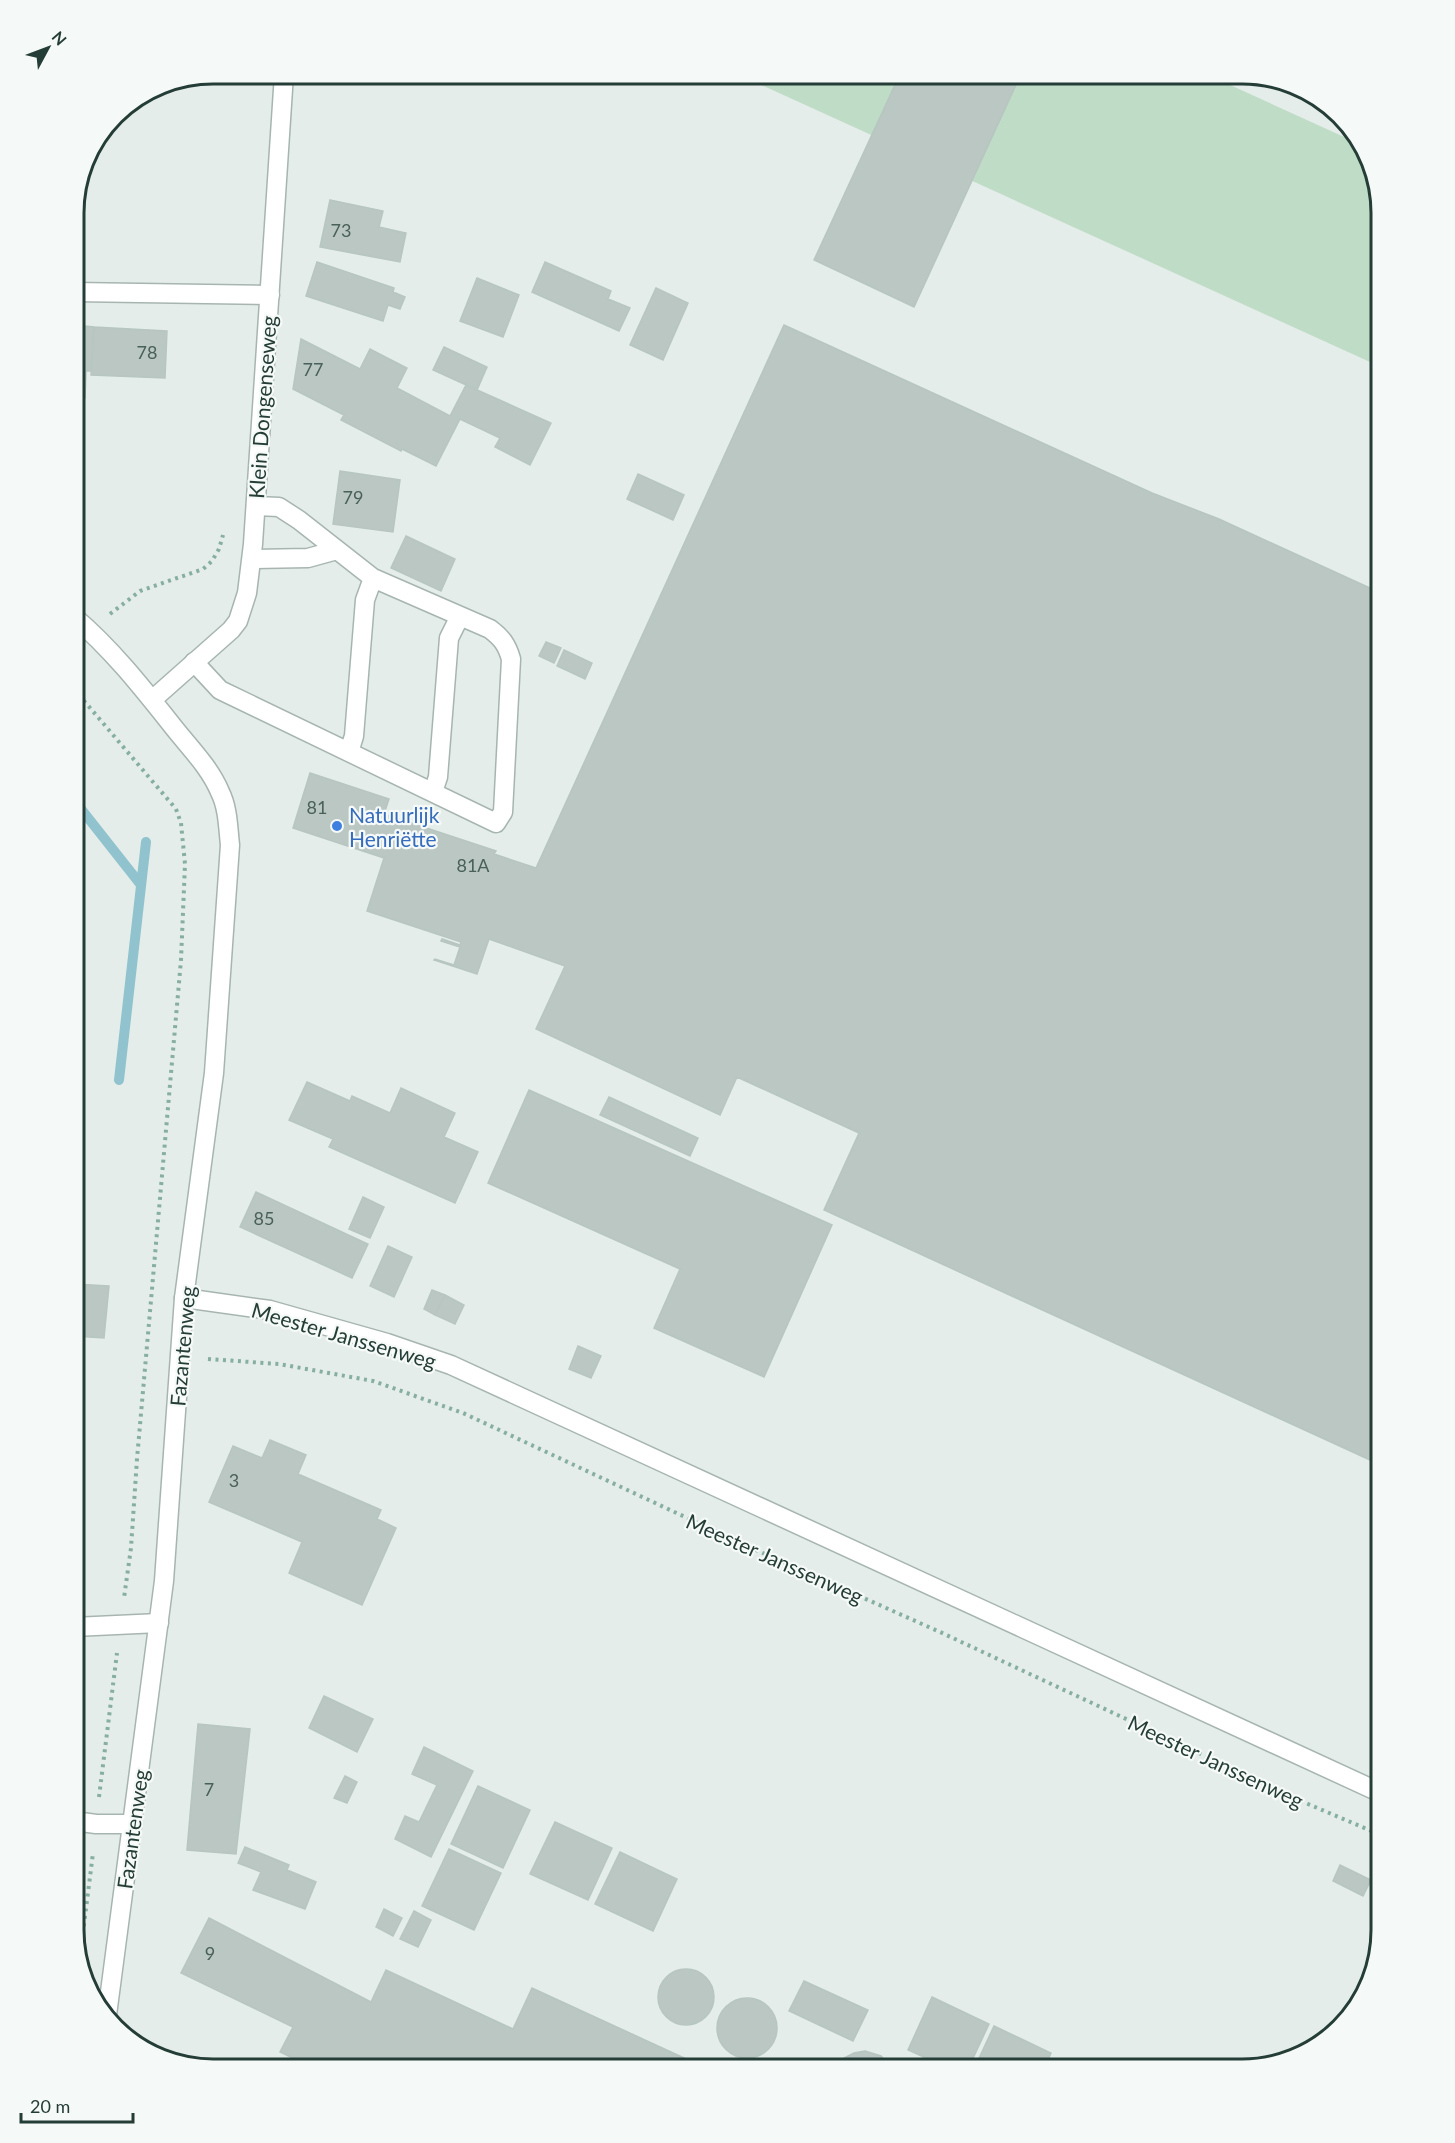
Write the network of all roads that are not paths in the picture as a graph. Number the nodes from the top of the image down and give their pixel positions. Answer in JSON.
{"nodes":[{"id":1,"x":283,"y":84,"type":"edge"},
{"id":2,"x":84,"y":292,"type":"edge"},
{"id":3,"x":270,"y":295,"type":"junction"},
{"id":4,"x":256,"y":506,"type":"junction"},
{"id":5,"x":337,"y":550,"type":"junction"},
{"id":6,"x":252,"y":559,"type":"junction"},
{"id":7,"x":373,"y":578,"type":"junction"},
{"id":8,"x":460,"y":615,"type":"junction"},
{"id":9,"x":84,"y":626,"type":"edge"},
{"id":10,"x":194,"y":662,"type":"junction"},
{"id":11,"x":152,"y":700,"type":"junction"},
{"id":12,"x":350,"y":752,"type":"junction"},
{"id":13,"x":433,"y":792,"type":"junction"},
{"id":14,"x":184,"y":1298,"type":"junction"},
{"id":15,"x":159,"y":1623,"type":"junction"},
{"id":16,"x":84,"y":1627,"type":"edge"},
{"id":17,"x":1371,"y":1788,"type":"edge"},
{"id":18,"x":84,"y":1822,"type":"edge"},
{"id":19,"x":133,"y":1824,"type":"junction"},
{"id":20,"x":108,"y":2005,"type":"edge"}],
"edges":[{"from":1,"to":3,"type":"street","name":"Klein Dongenseweg"},
{"from":2,"to":3,"type":"street"},
{"from":3,"to":4,"type":"street","name":"Klein Dongenseweg"},
{"from":4,"to":5,"type":"street"},
{"from":4,"to":6,"type":"street","name":"Klein Dongenseweg"},
{"from":5,"to":6,"type":"street"},
{"from":5,"to":7,"type":"street"},
{"from":6,"to":10,"type":"street","name":"Klein Dongenseweg"},
{"from":7,"to":8,"type":"street"},
{"from":7,"to":12,"type":"street"},
{"from":8,"to":13,"type":"street"},
{"from":8,"to":13,"type":"street"},
{"from":9,"to":11,"type":"street","name":"Fazantenweg"},
{"from":10,"to":11,"type":"street","name":"Klein Dongenseweg"},
{"from":10,"to":12,"type":"street"},
{"from":11,"to":14,"type":"street","name":"Fazantenweg"},
{"from":12,"to":13,"type":"street"},
{"from":14,"to":15,"type":"street","name":"Fazantenweg"},
{"from":14,"to":17,"type":"street","name":"Meester Janssenweg"},
{"from":15,"to":16,"type":"street"},
{"from":15,"to":19,"type":"street","name":"Fazantenweg"},
{"from":18,"to":19,"type":"street"},
{"from":19,"to":20,"type":"street","name":"Fazantenweg"}]}
